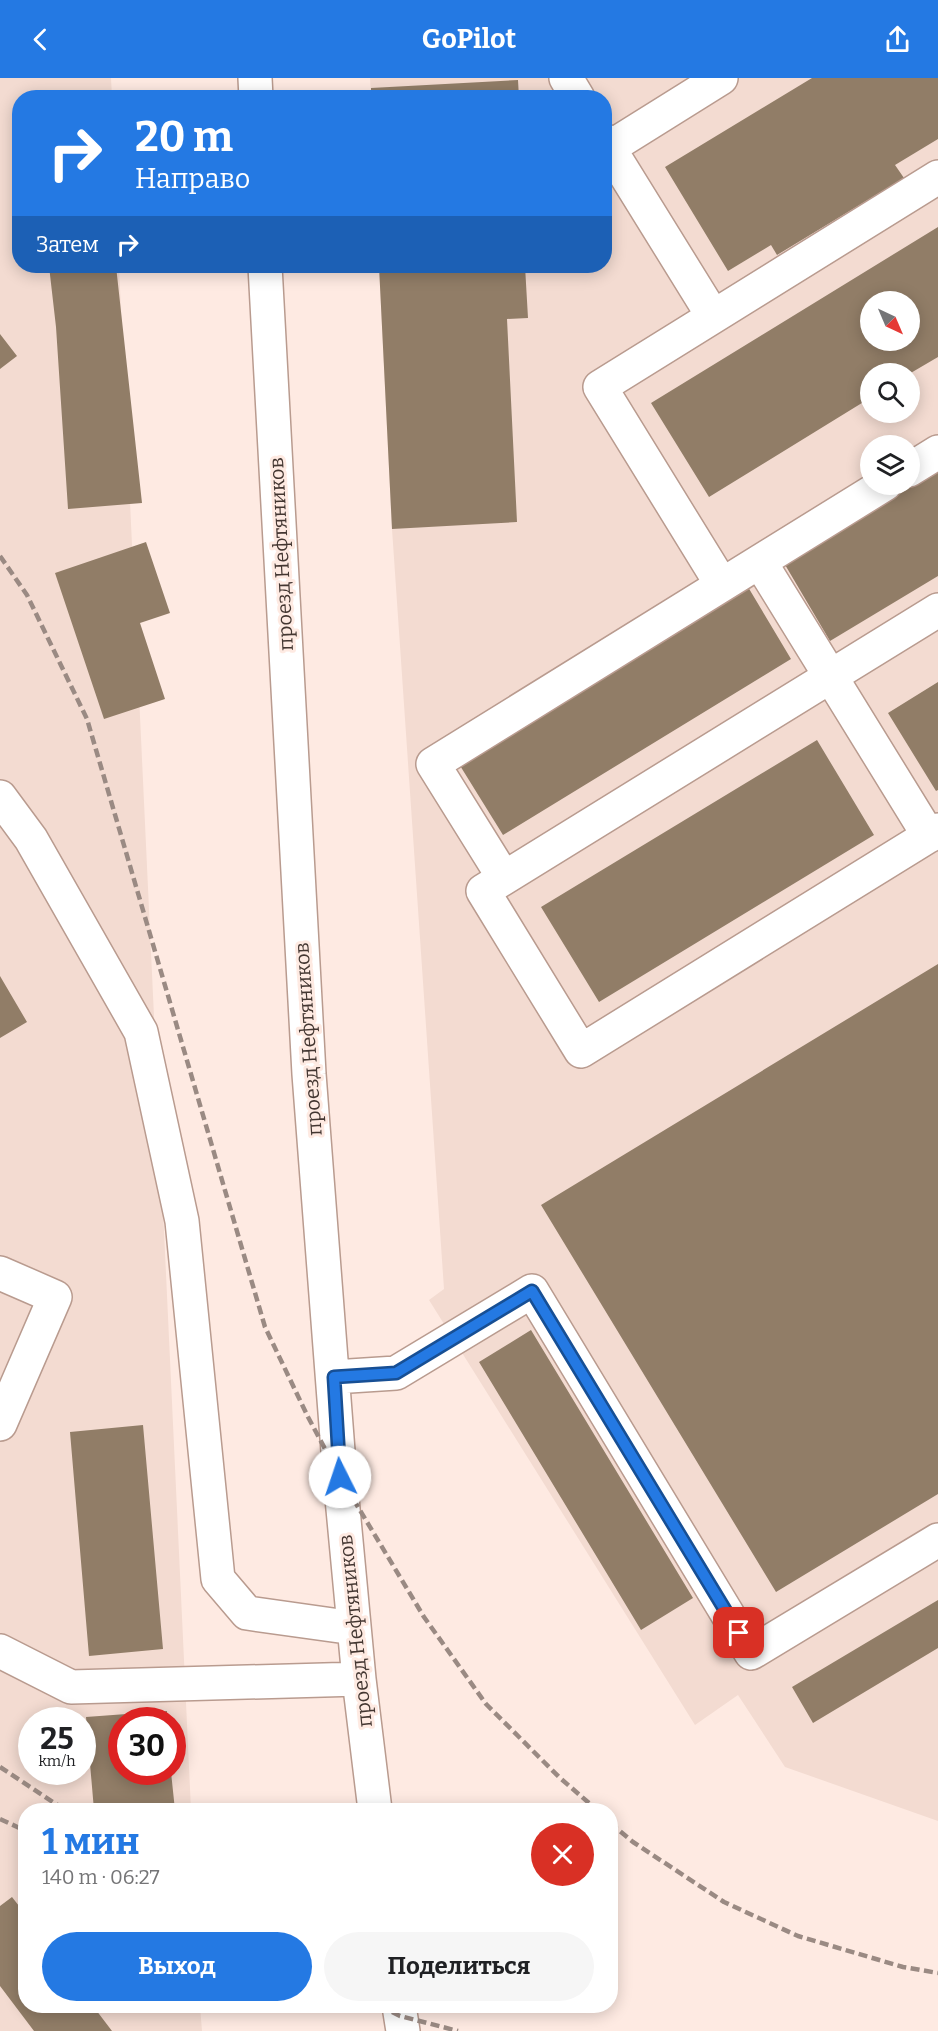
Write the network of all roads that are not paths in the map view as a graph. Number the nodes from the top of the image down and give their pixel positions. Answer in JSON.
{"nodes":[{"id":1,"x":721,"y":78,"type":"edge"},
{"id":2,"x":612,"y":141,"type":"edge"},
{"id":3,"x":612,"y":152,"type":"edge"},
{"id":4,"x":938,"y":177,"type":"edge"},
{"id":5,"x":266,"y":273,"type":"edge"},
{"id":6,"x":713,"y":316,"type":"junction"},
{"id":7,"x":938,"y":452,"type":"edge"},
{"id":8,"x":920,"y":463,"type":"edge"},
{"id":9,"x":867,"y":495,"type":"edge"},
{"id":10,"x":760,"y":562,"type":"junction"},
{"id":11,"x":722,"y":585,"type":"junction"},
{"id":12,"x":938,"y":610,"type":"edge"},
{"id":13,"x":830,"y":676,"type":"junction"},
{"id":14,"x":4,"y":810,"type":"edge"},
{"id":15,"x":933,"y":833,"type":"edge"},
{"id":16,"x":504,"y":878,"type":"junction"},
{"id":17,"x":0,"y":1273,"type":"edge"},
{"id":18,"x":334,"y":1377,"type":"junction"},
{"id":19,"x":0,"y":1424,"type":"edge"},
{"id":20,"x":938,"y":1540,"type":"edge"},
{"id":21,"x":354,"y":1628,"type":"junction"},
{"id":22,"x":0,"y":1651,"type":"edge"},
{"id":23,"x":359,"y":1678,"type":"junction"},
{"id":24,"x":374,"y":1803,"type":"edge"},
{"id":25,"x":400,"y":2013,"type":"edge"},
{"id":26,"x":403,"y":2031,"type":"edge"}],
"edges":[{"from":1,"to":2,"type":"street"},
{"from":3,"to":6,"type":"street"},
{"from":4,"to":6,"type":"street"},
{"from":5,"to":18,"type":"street","name":"проезд Нефтяников"},
{"from":6,"to":11,"type":"street"},
{"from":7,"to":8,"type":"street"},
{"from":9,"to":10,"type":"street"},
{"from":10,"to":11,"type":"street"},
{"from":10,"to":13,"type":"street"},
{"from":11,"to":16,"type":"street"},
{"from":12,"to":13,"type":"street"},
{"from":13,"to":15,"type":"street"},
{"from":13,"to":16,"type":"street"},
{"from":14,"to":21,"type":"street"},
{"from":15,"to":16,"type":"street"},
{"from":17,"to":19,"type":"street"},
{"from":18,"to":20,"type":"street"},
{"from":18,"to":21,"type":"street","name":"проезд Нефтяников"},
{"from":21,"to":23,"type":"street","name":"проезд Нефтяников"},
{"from":22,"to":23,"type":"street"},
{"from":23,"to":24,"type":"street","name":"проезд Нефтяников"},
{"from":25,"to":26,"type":"street"}]}
